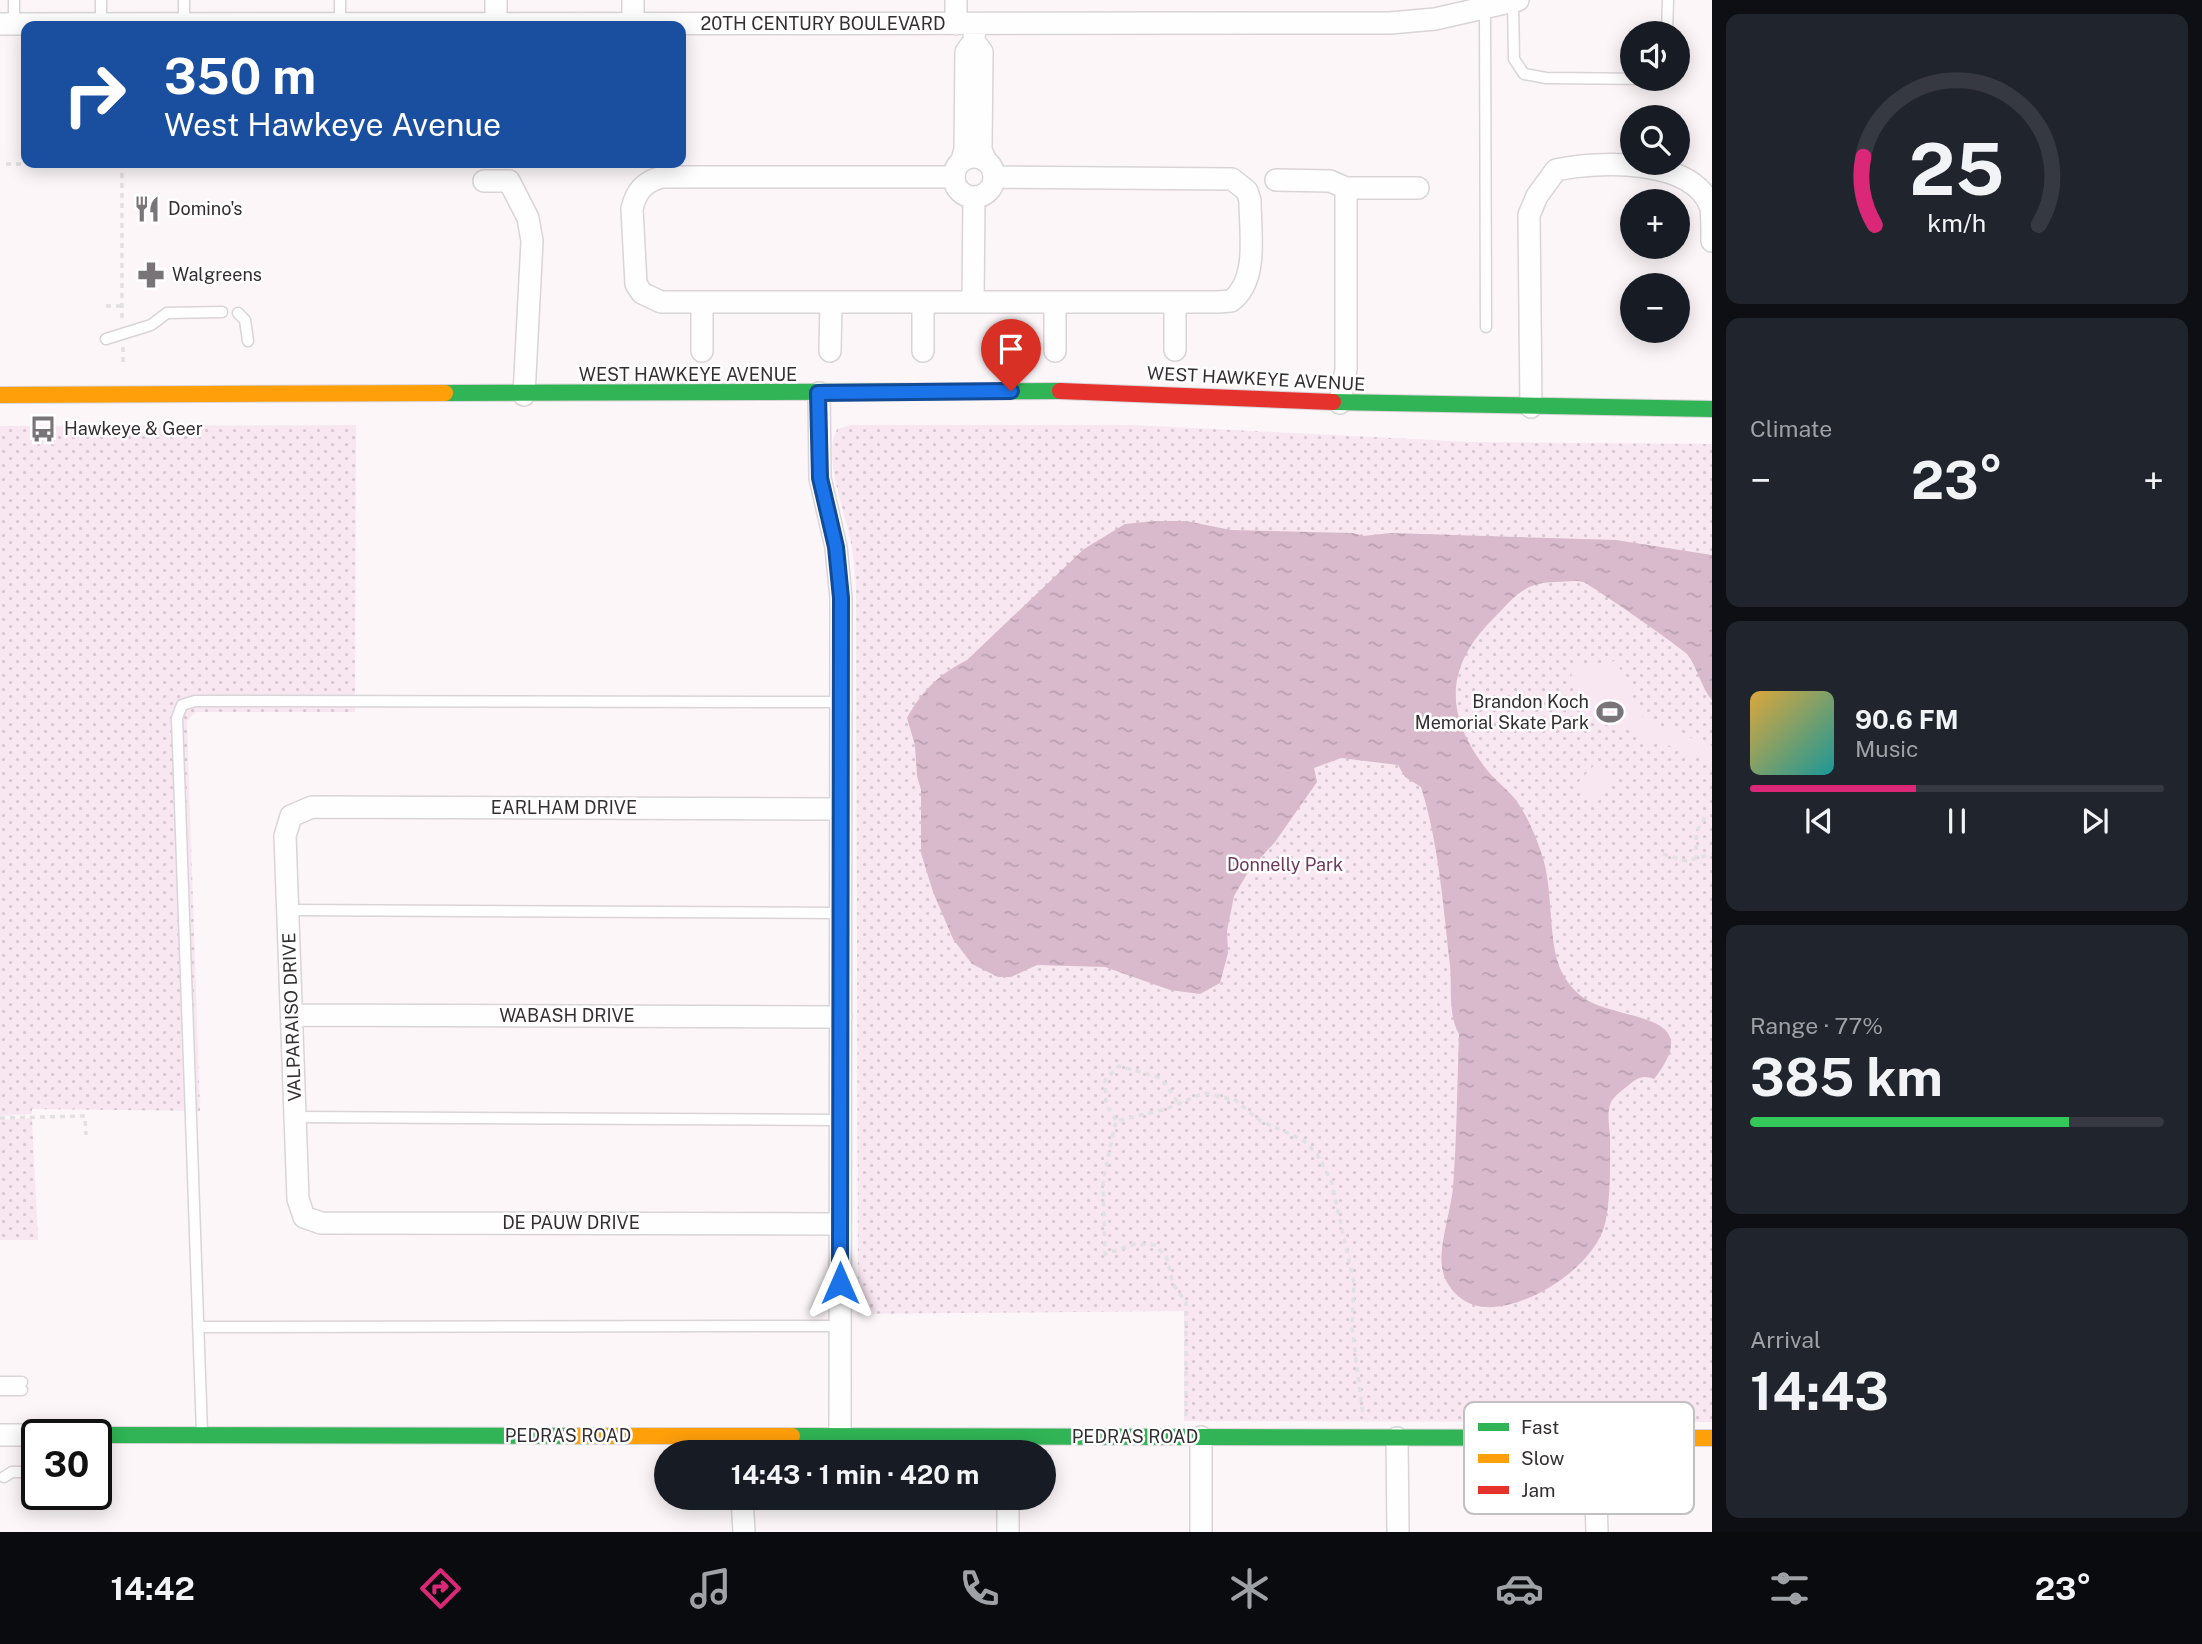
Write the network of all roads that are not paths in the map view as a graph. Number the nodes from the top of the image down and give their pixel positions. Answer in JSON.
{"nodes":[{"id":1,"x":14,"y":0,"type":"edge"},
{"id":2,"x":101,"y":0,"type":"edge"},
{"id":3,"x":184,"y":0,"type":"edge"},
{"id":4,"x":340,"y":0,"type":"edge"},
{"id":5,"x":496,"y":0,"type":"edge"},
{"id":6,"x":632,"y":0,"type":"edge"},
{"id":7,"x":956,"y":0,"type":"edge"},
{"id":8,"x":1668,"y":0,"type":"edge"},
{"id":9,"x":1515,"y":1,"type":"edge"},
{"id":10,"x":1485,"y":8,"type":"junction"},
{"id":11,"x":101,"y":21,"type":"edge"},
{"id":12,"x":184,"y":21,"type":"edge"},
{"id":13,"x":340,"y":21,"type":"edge"},
{"id":14,"x":496,"y":21,"type":"edge"},
{"id":15,"x":633,"y":21,"type":"edge"},
{"id":16,"x":1667,"y":21,"type":"edge"},
{"id":17,"x":7,"y":24,"type":"edge"},
{"id":18,"x":686,"y":25,"type":"edge"},
{"id":19,"x":968,"y":30,"type":"junction"},
{"id":20,"x":1620,"y":79,"type":"edge"},
{"id":21,"x":958,"y":168,"type":"junction"},
{"id":22,"x":990,"y":169,"type":"junction"},
{"id":23,"x":1276,"y":180,"type":"dead end"},
{"id":24,"x":484,"y":181,"type":"dead end"},
{"id":25,"x":1346,"y":188,"type":"junction"},
{"id":26,"x":1418,"y":188,"type":"dead end"},
{"id":27,"x":974,"y":197,"type":"junction"},
{"id":28,"x":1712,"y":241,"type":"edge"},
{"id":29,"x":702,"y":302,"type":"junction"},
{"id":30,"x":831,"y":302,"type":"junction"},
{"id":31,"x":923,"y":302,"type":"junction"},
{"id":32,"x":973,"y":302,"type":"junction"},
{"id":33,"x":1055,"y":302,"type":"junction"},
{"id":34,"x":1175,"y":302,"type":"junction"},
{"id":35,"x":222,"y":312,"type":"dead end"},
{"id":36,"x":238,"y":313,"type":"dead end"},
{"id":37,"x":1486,"y":327,"type":"dead end"},
{"id":38,"x":106,"y":339,"type":"dead end"},
{"id":39,"x":248,"y":341,"type":"dead end"},
{"id":40,"x":702,"y":351,"type":"dead end"},
{"id":41,"x":830,"y":351,"type":"dead end"},
{"id":42,"x":923,"y":351,"type":"dead end"},
{"id":43,"x":1055,"y":351,"type":"dead end"},
{"id":44,"x":1175,"y":351,"type":"dead end"},
{"id":45,"x":818,"y":393,"type":"junction"},
{"id":46,"x":0,"y":395,"type":"edge"},
{"id":47,"x":524,"y":395,"type":"junction"},
{"id":48,"x":1340,"y":403,"type":"junction"},
{"id":49,"x":1531,"y":407,"type":"junction"},
{"id":50,"x":1712,"y":410,"type":"edge"},
{"id":51,"x":842,"y":702,"type":"junction"},
{"id":52,"x":841,"y":809,"type":"junction"},
{"id":53,"x":291,"y":816,"type":"joint"},
{"id":54,"x":289,"y":910,"type":"junction"},
{"id":55,"x":841,"y":913,"type":"junction"},
{"id":56,"x":293,"y":1015,"type":"junction"},
{"id":57,"x":841,"y":1017,"type":"junction"},
{"id":58,"x":295,"y":1117,"type":"junction"},
{"id":59,"x":841,"y":1121,"type":"junction"},
{"id":60,"x":304,"y":1217,"type":"joint"},
{"id":61,"x":840,"y":1224,"type":"junction"},
{"id":62,"x":841,"y":1326,"type":"junction"},
{"id":63,"x":198,"y":1327,"type":"junction"},
{"id":64,"x":0,"y":1382,"type":"edge"},
{"id":65,"x":0,"y":1390,"type":"edge"},
{"id":66,"x":0,"y":1435,"type":"edge"},
{"id":67,"x":21,"y":1435,"type":"edge"},
{"id":68,"x":112,"y":1435,"type":"edge"},
{"id":69,"x":202,"y":1435,"type":"junction"},
{"id":70,"x":840,"y":1437,"type":"junction"},
{"id":71,"x":1201,"y":1437,"type":"junction"},
{"id":72,"x":1396,"y":1438,"type":"junction"},
{"id":73,"x":1464,"y":1438,"type":"edge"},
{"id":74,"x":1694,"y":1438,"type":"edge"},
{"id":75,"x":1712,"y":1438,"type":"edge"},
{"id":76,"x":797,"y":1440,"type":"edge"},
{"id":77,"x":903,"y":1440,"type":"edge"},
{"id":78,"x":654,"y":1443,"type":"edge"},
{"id":79,"x":1056,"y":1443,"type":"edge"},
{"id":80,"x":21,"y":1472,"type":"edge"},
{"id":81,"x":4,"y":1477,"type":"dead end"},
{"id":82,"x":743,"y":1510,"type":"edge"},
{"id":83,"x":1008,"y":1510,"type":"edge"},
{"id":84,"x":1596,"y":1514,"type":"edge"},
{"id":85,"x":744,"y":1532,"type":"edge"},
{"id":86,"x":1008,"y":1532,"type":"edge"},
{"id":87,"x":1201,"y":1532,"type":"edge"},
{"id":88,"x":1398,"y":1532,"type":"edge"},
{"id":89,"x":1597,"y":1532,"type":"edge"}],
"edges":[{"from":1,"to":17,"type":"lane"},
{"from":2,"to":11,"type":"lane"},
{"from":3,"to":12,"type":"lane"},
{"from":4,"to":13,"type":"lane"},
{"from":5,"to":14,"type":"street"},
{"from":6,"to":15,"type":"street"},
{"from":7,"to":19,"type":"street"},
{"from":8,"to":16,"type":"lane"},
{"from":9,"to":10,"type":"street","name":"20TH CENTURY BOULEVARD"},
{"from":9,"to":20,"type":"lane"},
{"from":10,"to":19,"type":"street","name":"20TH CENTURY BOULEVARD"},
{"from":10,"to":37,"type":"lane"},
{"from":18,"to":19,"type":"street","name":"20TH CENTURY BOULEVARD"},
{"from":19,"to":21,"type":"street"},
{"from":19,"to":22,"type":"street"},
{"from":21,"to":22,"type":"street"},
{"from":21,"to":27,"type":"street"},
{"from":21,"to":29,"type":"street"},
{"from":22,"to":27,"type":"street"},
{"from":22,"to":34,"type":"street"},
{"from":23,"to":25,"type":"street"},
{"from":24,"to":47,"type":"street"},
{"from":25,"to":26,"type":"street"},
{"from":25,"to":48,"type":"street"},
{"from":27,"to":32,"type":"street"},
{"from":28,"to":49,"type":"street"},
{"from":29,"to":30,"type":"street"},
{"from":29,"to":40,"type":"street"},
{"from":30,"to":31,"type":"street"},
{"from":30,"to":41,"type":"street"},
{"from":31,"to":32,"type":"street"},
{"from":31,"to":42,"type":"street"},
{"from":32,"to":33,"type":"street"},
{"from":33,"to":34,"type":"street"},
{"from":33,"to":43,"type":"street"},
{"from":34,"to":44,"type":"street"},
{"from":35,"to":38,"type":"lane"},
{"from":36,"to":39,"type":"lane"},
{"from":45,"to":47,"type":"street","name":"WEST HAWKEYE AVENUE"},
{"from":45,"to":48,"type":"street","name":"WEST HAWKEYE AVENUE"},
{"from":45,"to":51,"type":"street"},
{"from":46,"to":47,"type":"street","name":"WEST HAWKEYE AVENUE"},
{"from":48,"to":49,"type":"street","name":"WEST HAWKEYE AVENUE"},
{"from":49,"to":50,"type":"street","name":"WEST HAWKEYE AVENUE"},
{"from":51,"to":52,"type":"street"},
{"from":51,"to":63,"type":"lane"},
{"from":52,"to":53,"type":"street","name":"EARLHAM DRIVE"},
{"from":52,"to":55,"type":"street"},
{"from":53,"to":54,"type":"street","name":"VALPARAISO DRIVE"},
{"from":54,"to":55,"type":"lane"},
{"from":54,"to":56,"type":"street","name":"VALPARAISO DRIVE"},
{"from":55,"to":57,"type":"street"},
{"from":56,"to":57,"type":"street","name":"WABASH DRIVE"},
{"from":56,"to":58,"type":"street","name":"VALPARAISO DRIVE"},
{"from":57,"to":59,"type":"street"},
{"from":58,"to":59,"type":"lane"},
{"from":58,"to":60,"type":"street","name":"VALPARAISO DRIVE"},
{"from":59,"to":61,"type":"street"},
{"from":60,"to":61,"type":"street","name":"DE PAUW DRIVE"},
{"from":61,"to":62,"type":"street"},
{"from":62,"to":63,"type":"lane"},
{"from":62,"to":70,"type":"street"},
{"from":63,"to":69,"type":"lane"},
{"from":64,"to":65,"type":"lane"},
{"from":66,"to":67,"type":"street"},
{"from":68,"to":69,"type":"street","name":"PEDRAS ROAD"},
{"from":69,"to":78,"type":"street","name":"PEDRAS ROAD"},
{"from":70,"to":76,"type":"street","name":"PEDRAS ROAD"},
{"from":70,"to":77,"type":"street","name":"PEDRAS ROAD"},
{"from":71,"to":72,"type":"street","name":"PEDRAS ROAD"},
{"from":71,"to":79,"type":"street","name":"PEDRAS ROAD"},
{"from":71,"to":87,"type":"street"},
{"from":72,"to":73,"type":"street","name":"PEDRAS ROAD"},
{"from":72,"to":88,"type":"street"},
{"from":74,"to":75,"type":"street","name":"PEDRAS ROAD"},
{"from":80,"to":81,"type":"lane"},
{"from":82,"to":85,"type":"street"},
{"from":83,"to":86,"type":"street"},
{"from":84,"to":89,"type":"street"}]}
